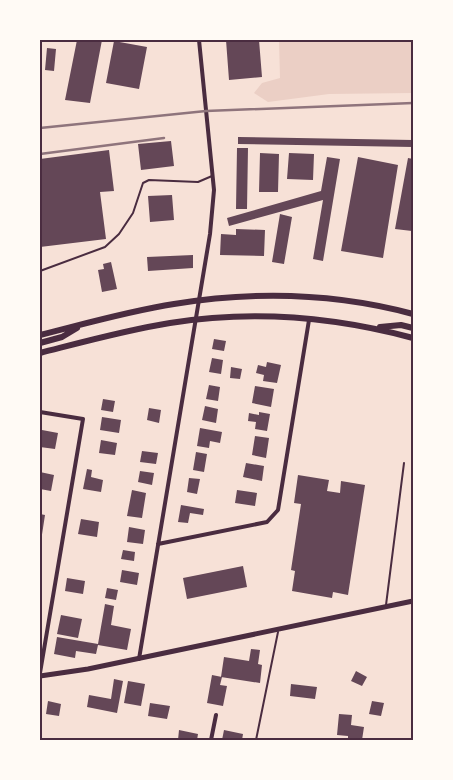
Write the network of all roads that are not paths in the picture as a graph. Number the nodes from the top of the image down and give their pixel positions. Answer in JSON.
{"nodes":[{"id":1,"x":198,"y":40,"type":"edge"},
{"id":2,"x":212,"y":176,"type":"junction"},
{"id":3,"x":40,"y":271,"type":"edge"},
{"id":4,"x":200,"y":300,"type":"junction"},
{"id":5,"x":413,"y":314,"type":"edge"},
{"id":6,"x":309,"y":319,"type":"junction"},
{"id":7,"x":196,"y":320,"type":"junction"},
{"id":8,"x":82,"y":325,"type":"junction"},
{"id":9,"x":374,"y":328,"type":"junction"},
{"id":10,"x":413,"y":328,"type":"edge"},
{"id":11,"x":40,"y":335,"type":"edge"},
{"id":12,"x":413,"y":338,"type":"edge"},
{"id":13,"x":40,"y":343,"type":"edge"},
{"id":14,"x":40,"y":353,"type":"edge"},
{"id":15,"x":40,"y":412,"type":"edge"},
{"id":16,"x":404,"y":463,"type":"dead end"},
{"id":17,"x":158,"y":544,"type":"junction"},
{"id":18,"x":413,"y":601,"type":"edge"},
{"id":19,"x":386,"y":606,"type":"junction"},
{"id":20,"x":278,"y":629,"type":"junction"},
{"id":21,"x":138,"y":659,"type":"junction"},
{"id":22,"x":40,"y":674,"type":"edge"},
{"id":23,"x":216,"y":715,"type":"dead end"},
{"id":24,"x":211,"y":740,"type":"edge"},
{"id":25,"x":256,"y":740,"type":"edge"}],
"edges":[{"from":1,"to":2,"type":"street"},
{"from":2,"to":3,"type":"lane"},
{"from":2,"to":4,"type":"street"},
{"from":4,"to":5,"type":"main road"},
{"from":4,"to":7,"type":"street"},
{"from":4,"to":8,"type":"main road"},
{"from":6,"to":7,"type":"main road"},
{"from":6,"to":9,"type":"main road"},
{"from":6,"to":17,"type":"street"},
{"from":7,"to":14,"type":"main road"},
{"from":7,"to":17,"type":"street"},
{"from":8,"to":11,"type":"main road"},
{"from":8,"to":13,"type":"main road"},
{"from":9,"to":10,"type":"main road"},
{"from":9,"to":12,"type":"main road"},
{"from":15,"to":22,"type":"street"},
{"from":16,"to":19,"type":"lane"},
{"from":17,"to":21,"type":"street"},
{"from":18,"to":19,"type":"street"},
{"from":19,"to":20,"type":"street"},
{"from":20,"to":21,"type":"street"},
{"from":20,"to":25,"type":"lane"},
{"from":21,"to":22,"type":"street"},
{"from":23,"to":24,"type":"street"}]}
